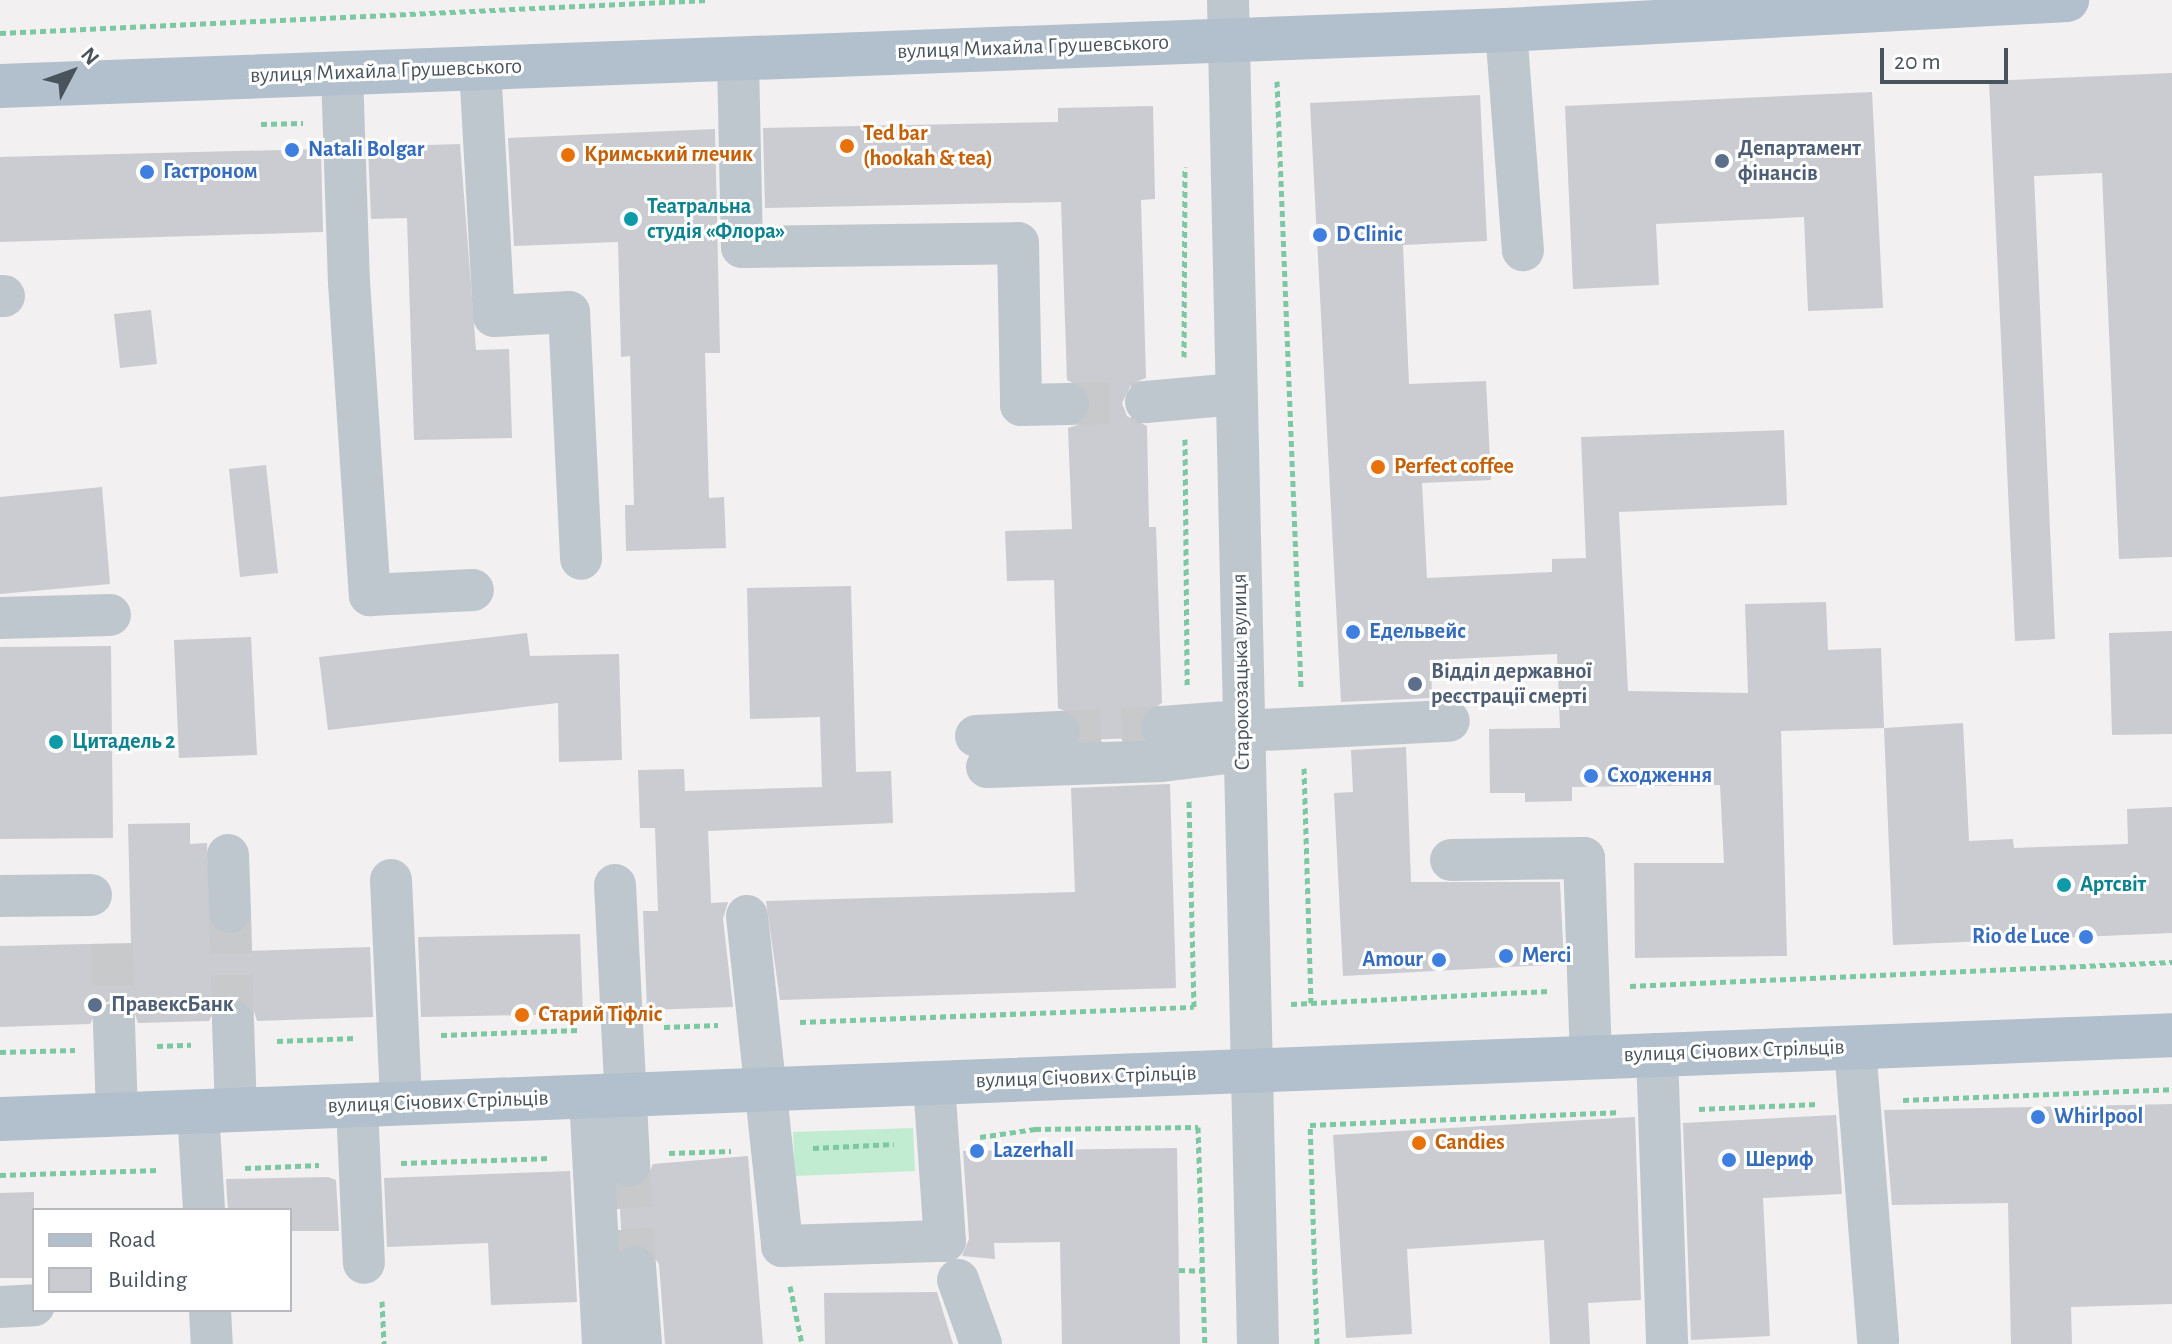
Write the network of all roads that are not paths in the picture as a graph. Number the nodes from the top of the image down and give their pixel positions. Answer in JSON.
{"nodes":[{"id":1,"x":2067,"y":0,"type":"edge"},
{"id":2,"x":1900,"y":4,"type":"edge"},
{"id":3,"x":1228,"y":19,"type":"edge"},
{"id":4,"x":1506,"y":30,"type":"junction"},
{"id":5,"x":738,"y":59,"type":"junction"},
{"id":6,"x":480,"y":67,"type":"junction"},
{"id":7,"x":342,"y":73,"type":"junction"},
{"id":8,"x":0,"y":86,"type":"edge"},
{"id":9,"x":1523,"y":250,"type":"dead end"},
{"id":10,"x":1236,"y":394,"type":"junction"},
{"id":11,"x":1165,"y":400,"type":"tunnel mouth"},
{"id":12,"x":1068,"y":404,"type":"tunnel mouth"},
{"id":13,"x":581,"y":559,"type":"dead end"},
{"id":14,"x":473,"y":590,"type":"dead end"},
{"id":15,"x":110,"y":615,"type":"dead end"},
{"id":16,"x":0,"y":618,"type":"edge"},
{"id":17,"x":1449,"y":721,"type":"dead end"},
{"id":18,"x":1059,"y":732,"type":"tunnel mouth"},
{"id":19,"x":1242,"y":734,"type":"junction"},
{"id":20,"x":228,"y":855,"type":"dead end"},
{"id":21,"x":1451,"y":860,"type":"dead end"},
{"id":22,"x":391,"y":880,"type":"dead end"},
{"id":23,"x":615,"y":885,"type":"dead end"},
{"id":24,"x":91,"y":895,"type":"dead end"},
{"id":25,"x":0,"y":896,"type":"edge"},
{"id":26,"x":230,"y":912,"type":"tunnel mouth"},
{"id":27,"x":747,"y":916,"type":"dead end"},
{"id":28,"x":233,"y":1021,"type":"tunnel mouth"},
{"id":29,"x":114,"y":1024,"type":"tunnel mouth"},
{"id":30,"x":2172,"y":1035,"type":"edge"},
{"id":31,"x":1855,"y":1047,"type":"junction"},
{"id":32,"x":1657,"y":1054,"type":"junction"},
{"id":33,"x":1591,"y":1057,"type":"junction"},
{"id":34,"x":1251,"y":1072,"type":"junction"},
{"id":35,"x":934,"y":1083,"type":"junction"},
{"id":36,"x":764,"y":1089,"type":"junction"},
{"id":37,"x":608,"y":1095,"type":"junction"},
{"id":38,"x":401,"y":1103,"type":"junction"},
{"id":39,"x":357,"y":1105,"type":"junction"},
{"id":40,"x":217,"y":1110,"type":"junction"},
{"id":41,"x":117,"y":1114,"type":"junction"},
{"id":42,"x":0,"y":1119,"type":"edge"},
{"id":43,"x":629,"y":1166,"type":"tunnel mouth"},
{"id":44,"x":204,"y":1208,"type":"edge"},
{"id":45,"x":364,"y":1263,"type":"dead end"},
{"id":46,"x":635,"y":1267,"type":"tunnel mouth"},
{"id":47,"x":958,"y":1280,"type":"dead end"},
{"id":48,"x":32,"y":1305,"type":"edge"},
{"id":49,"x":0,"y":1307,"type":"edge"},
{"id":50,"x":210,"y":1312,"type":"edge"},
{"id":51,"x":1878,"y":1340,"type":"dead end"},
{"id":52,"x":212,"y":1344,"type":"edge"},
{"id":53,"x":603,"y":1344,"type":"edge"},
{"id":54,"x":641,"y":1344,"type":"edge"},
{"id":55,"x":981,"y":1344,"type":"edge"},
{"id":56,"x":1258,"y":1344,"type":"edge"},
{"id":57,"x":1667,"y":1344,"type":"edge"}],
"edges":[{"from":1,"to":2,"type":"main road","name":"вулиця Михайла Грушевського"},
{"from":2,"to":4,"type":"main road","name":"вулиця Михайла Грушевського"},
{"from":3,"to":4,"type":"main road","name":"вулиця Михайла Грушевського"},
{"from":3,"to":5,"type":"main road","name":"вулиця Михайла Грушевського"},
{"from":3,"to":10,"type":"street","name":"Старокозацька вулиця"},
{"from":4,"to":9,"type":"street"},
{"from":5,"to":6,"type":"main road","name":"вулиця Михайла Грушевського"},
{"from":5,"to":12,"type":"street"},
{"from":6,"to":7,"type":"main road","name":"вулиця Михайла Грушевського"},
{"from":6,"to":13,"type":"street"},
{"from":7,"to":8,"type":"main road","name":"вулиця Михайла Грушевського"},
{"from":7,"to":14,"type":"street"},
{"from":10,"to":11,"type":"street"},
{"from":10,"to":19,"type":"street","name":"Старокозацька вулиця"},
{"from":15,"to":16,"type":"street"},
{"from":17,"to":19,"type":"street"},
{"from":18,"to":19,"type":"street"},
{"from":19,"to":34,"type":"street","name":"Старокозацька вулиця"},
{"from":20,"to":26,"type":"street"},
{"from":21,"to":33,"type":"street"},
{"from":22,"to":38,"type":"street"},
{"from":23,"to":37,"type":"street"},
{"from":24,"to":25,"type":"street"},
{"from":27,"to":36,"type":"street"},
{"from":28,"to":40,"type":"street"},
{"from":29,"to":41,"type":"street"},
{"from":30,"to":31,"type":"main road","name":"вулиця Січових Стрільців"},
{"from":31,"to":32,"type":"main road","name":"вулиця Січових Стрільців"},
{"from":31,"to":51,"type":"street"},
{"from":32,"to":33,"type":"main road","name":"вулиця Січових Стрільців"},
{"from":32,"to":57,"type":"street"},
{"from":33,"to":34,"type":"main road","name":"вулиця Січових Стрільців"},
{"from":34,"to":35,"type":"main road","name":"вулиця Січових Стрільців"},
{"from":34,"to":56,"type":"street","name":"Старокозацька вулиця"},
{"from":35,"to":36,"type":"main road","name":"вулиця Січових Стрільців"},
{"from":35,"to":36,"type":"street"},
{"from":36,"to":37,"type":"main road","name":"вулиця Січових Стрільців"},
{"from":37,"to":38,"type":"main road","name":"вулиця Січових Стрільців"},
{"from":37,"to":43,"type":"street"},
{"from":37,"to":53,"type":"street"},
{"from":38,"to":39,"type":"main road","name":"вулиця Січових Стрільців"},
{"from":39,"to":40,"type":"main road","name":"вулиця Січових Стрільців"},
{"from":39,"to":45,"type":"street"},
{"from":40,"to":41,"type":"main road","name":"вулиця Січових Стрільців"},
{"from":40,"to":44,"type":"street"},
{"from":41,"to":42,"type":"main road","name":"вулиця Січових Стрільців"},
{"from":46,"to":54,"type":"street"},
{"from":47,"to":55,"type":"street"},
{"from":48,"to":49,"type":"street"},
{"from":50,"to":52,"type":"street"}]}
